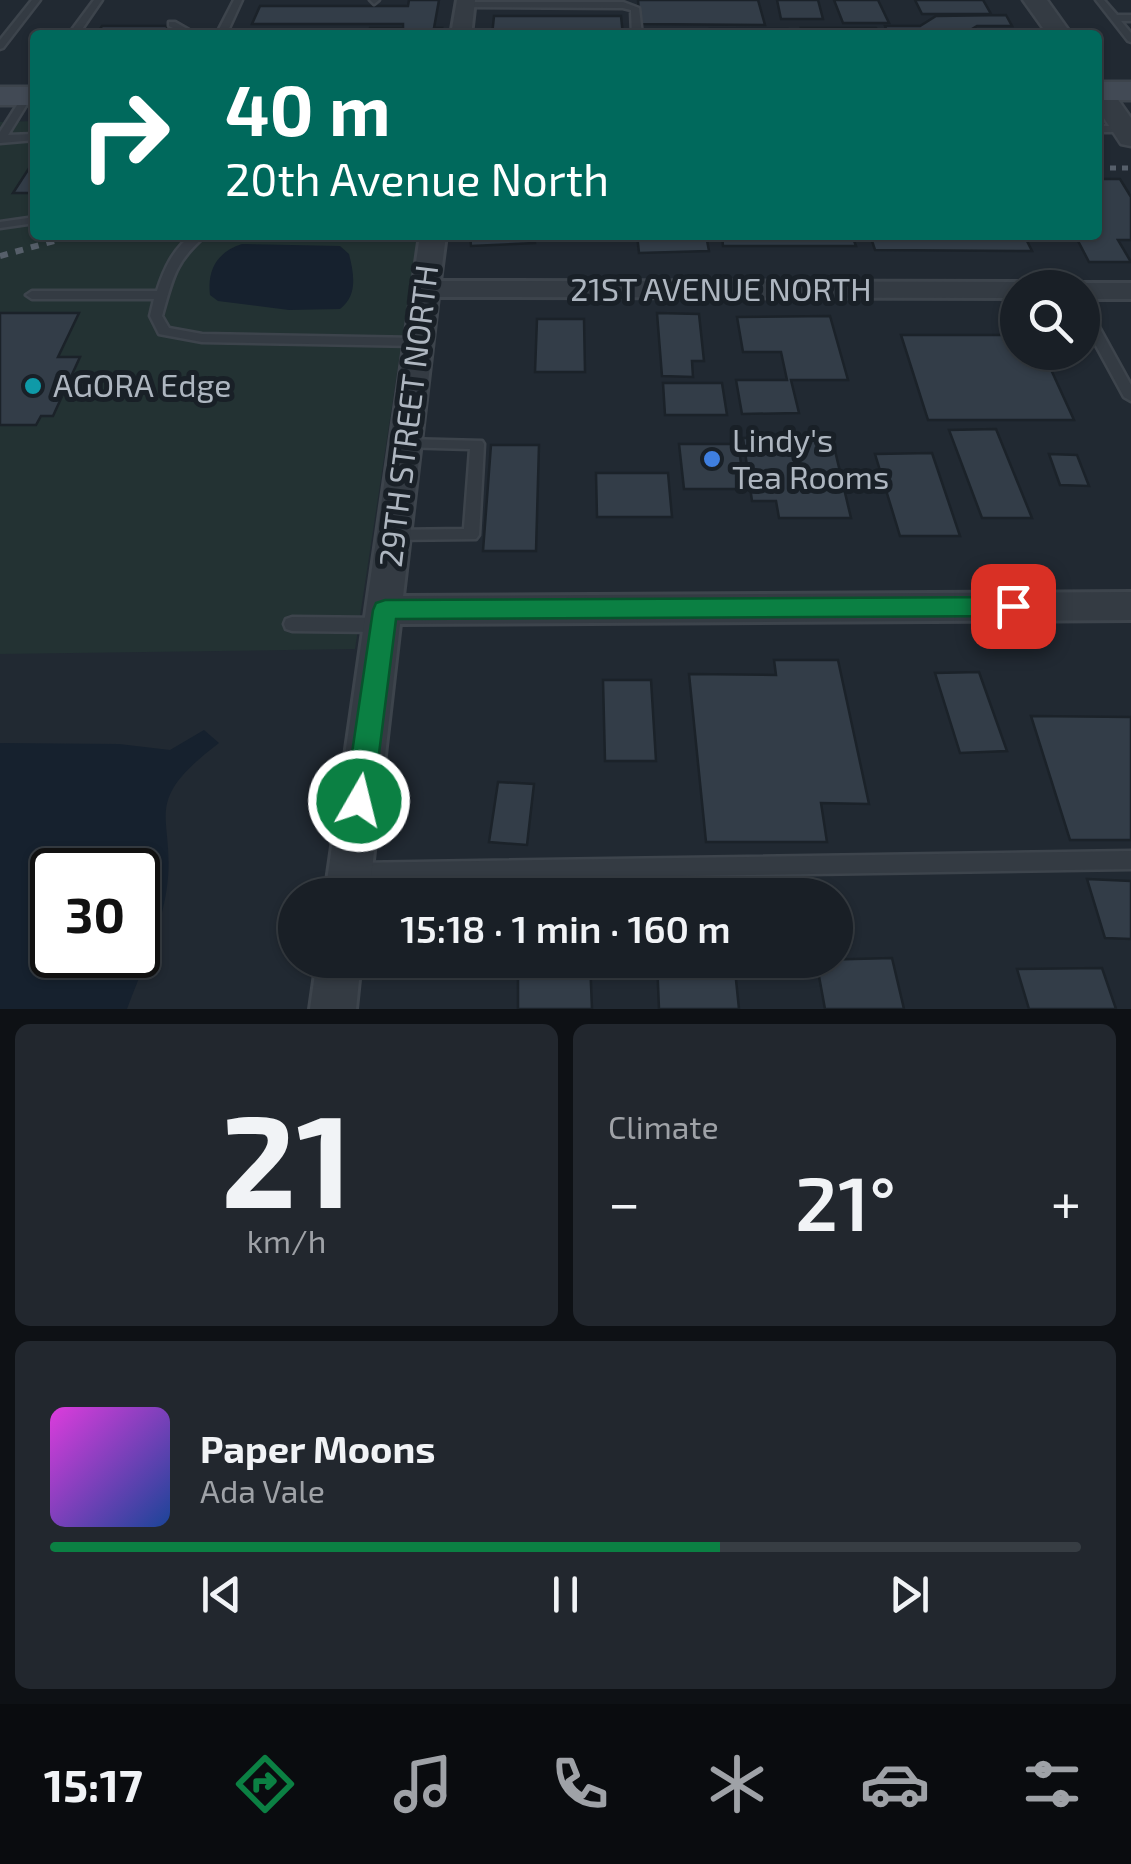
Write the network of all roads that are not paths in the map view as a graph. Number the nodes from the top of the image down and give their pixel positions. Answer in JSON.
{"nodes":[{"id":1,"x":36,"y":0,"type":"edge"},
{"id":2,"x":98,"y":0,"type":"edge"},
{"id":3,"x":238,"y":0,"type":"edge"},
{"id":4,"x":1035,"y":0,"type":"edge"},
{"id":5,"x":1100,"y":0,"type":"edge"},
{"id":6,"x":466,"y":2,"type":"edge"},
{"id":7,"x":1114,"y":18,"type":"junction"},
{"id":8,"x":1131,"y":18,"type":"edge"},
{"id":9,"x":172,"y":24,"type":"dead end"},
{"id":10,"x":77,"y":30,"type":"edge"},
{"id":11,"x":184,"y":30,"type":"edge"},
{"id":12,"x":223,"y":30,"type":"edge"},
{"id":13,"x":463,"y":30,"type":"edge"},
{"id":14,"x":636,"y":30,"type":"edge"},
{"id":15,"x":1056,"y":30,"type":"edge"},
{"id":16,"x":1131,"y":39,"type":"edge"},
{"id":17,"x":0,"y":46,"type":"edge"},
{"id":18,"x":1102,"y":91,"type":"edge"},
{"id":19,"x":1131,"y":91,"type":"edge"},
{"id":20,"x":26,"y":95,"type":"edge"},
{"id":21,"x":1102,"y":98,"type":"edge"},
{"id":22,"x":1123,"y":134,"type":"edge"},
{"id":23,"x":30,"y":137,"type":"edge"},
{"id":24,"x":1,"y":138,"type":"edge"},
{"id":25,"x":30,"y":221,"type":"edge"},
{"id":26,"x":0,"y":225,"type":"edge"},
{"id":27,"x":190,"y":240,"type":"edge"},
{"id":28,"x":432,"y":240,"type":"edge"},
{"id":29,"x":425,"y":289,"type":"junction"},
{"id":30,"x":1000,"y":290,"type":"edge"},
{"id":31,"x":1100,"y":290,"type":"edge"},
{"id":32,"x":1131,"y":291,"type":"edge"},
{"id":33,"x":32,"y":295,"type":"dead end"},
{"id":34,"x":162,"y":295,"type":"junction"},
{"id":35,"x":1100,"y":341,"type":"edge"},
{"id":36,"x":418,"y":342,"type":"junction"},
{"id":37,"x":1131,"y":397,"type":"edge"},
{"id":38,"x":405,"y":444,"type":"junction"},
{"id":39,"x":392,"y":536,"type":"junction"},
{"id":40,"x":1131,"y":606,"type":"edge"},
{"id":41,"x":384,"y":617,"type":"junction"},
{"id":42,"x":292,"y":624,"type":"dead end"},
{"id":43,"x":1131,"y":860,"type":"edge"},
{"id":44,"x":349,"y":878,"type":"edge"},
{"id":45,"x":544,"y":878,"type":"edge"},
{"id":46,"x":337,"y":978,"type":"edge"},
{"id":47,"x":333,"y":1009,"type":"edge"}],
"edges":[{"from":1,"to":17,"type":"lane"},
{"from":2,"to":10,"type":"lane"},
{"from":3,"to":12,"type":"lane"},
{"from":4,"to":15,"type":"street"},
{"from":5,"to":7,"type":"lane"},
{"from":6,"to":13,"type":"street"},
{"from":6,"to":14,"type":"lane"},
{"from":7,"to":8,"type":"lane"},
{"from":7,"to":16,"type":"lane"},
{"from":9,"to":11,"type":"lane"},
{"from":18,"to":19,"type":"main road"},
{"from":20,"to":24,"type":"lane"},
{"from":21,"to":22,"type":"street"},
{"from":23,"to":24,"type":"lane"},
{"from":25,"to":26,"type":"lane"},
{"from":27,"to":34,"type":"lane"},
{"from":28,"to":29,"type":"street","name":"29TH STREET NORTH"},
{"from":29,"to":30,"type":"street","name":"21ST AVENUE NORTH"},
{"from":29,"to":36,"type":"street","name":"29TH STREET NORTH"},
{"from":31,"to":32,"type":"street"},
{"from":33,"to":34,"type":"lane"},
{"from":34,"to":36,"type":"lane"},
{"from":35,"to":37,"type":"lane"},
{"from":36,"to":38,"type":"street","name":"29TH STREET NORTH"},
{"from":38,"to":39,"type":"street","name":"29TH STREET NORTH"},
{"from":38,"to":39,"type":"lane"},
{"from":39,"to":41,"type":"street","name":"29TH STREET NORTH"},
{"from":40,"to":41,"type":"street"},
{"from":41,"to":42,"type":"lane"},
{"from":41,"to":44,"type":"street","name":"29TH STREET NORTH"},
{"from":43,"to":45,"type":"lane"},
{"from":46,"to":47,"type":"street"}]}
